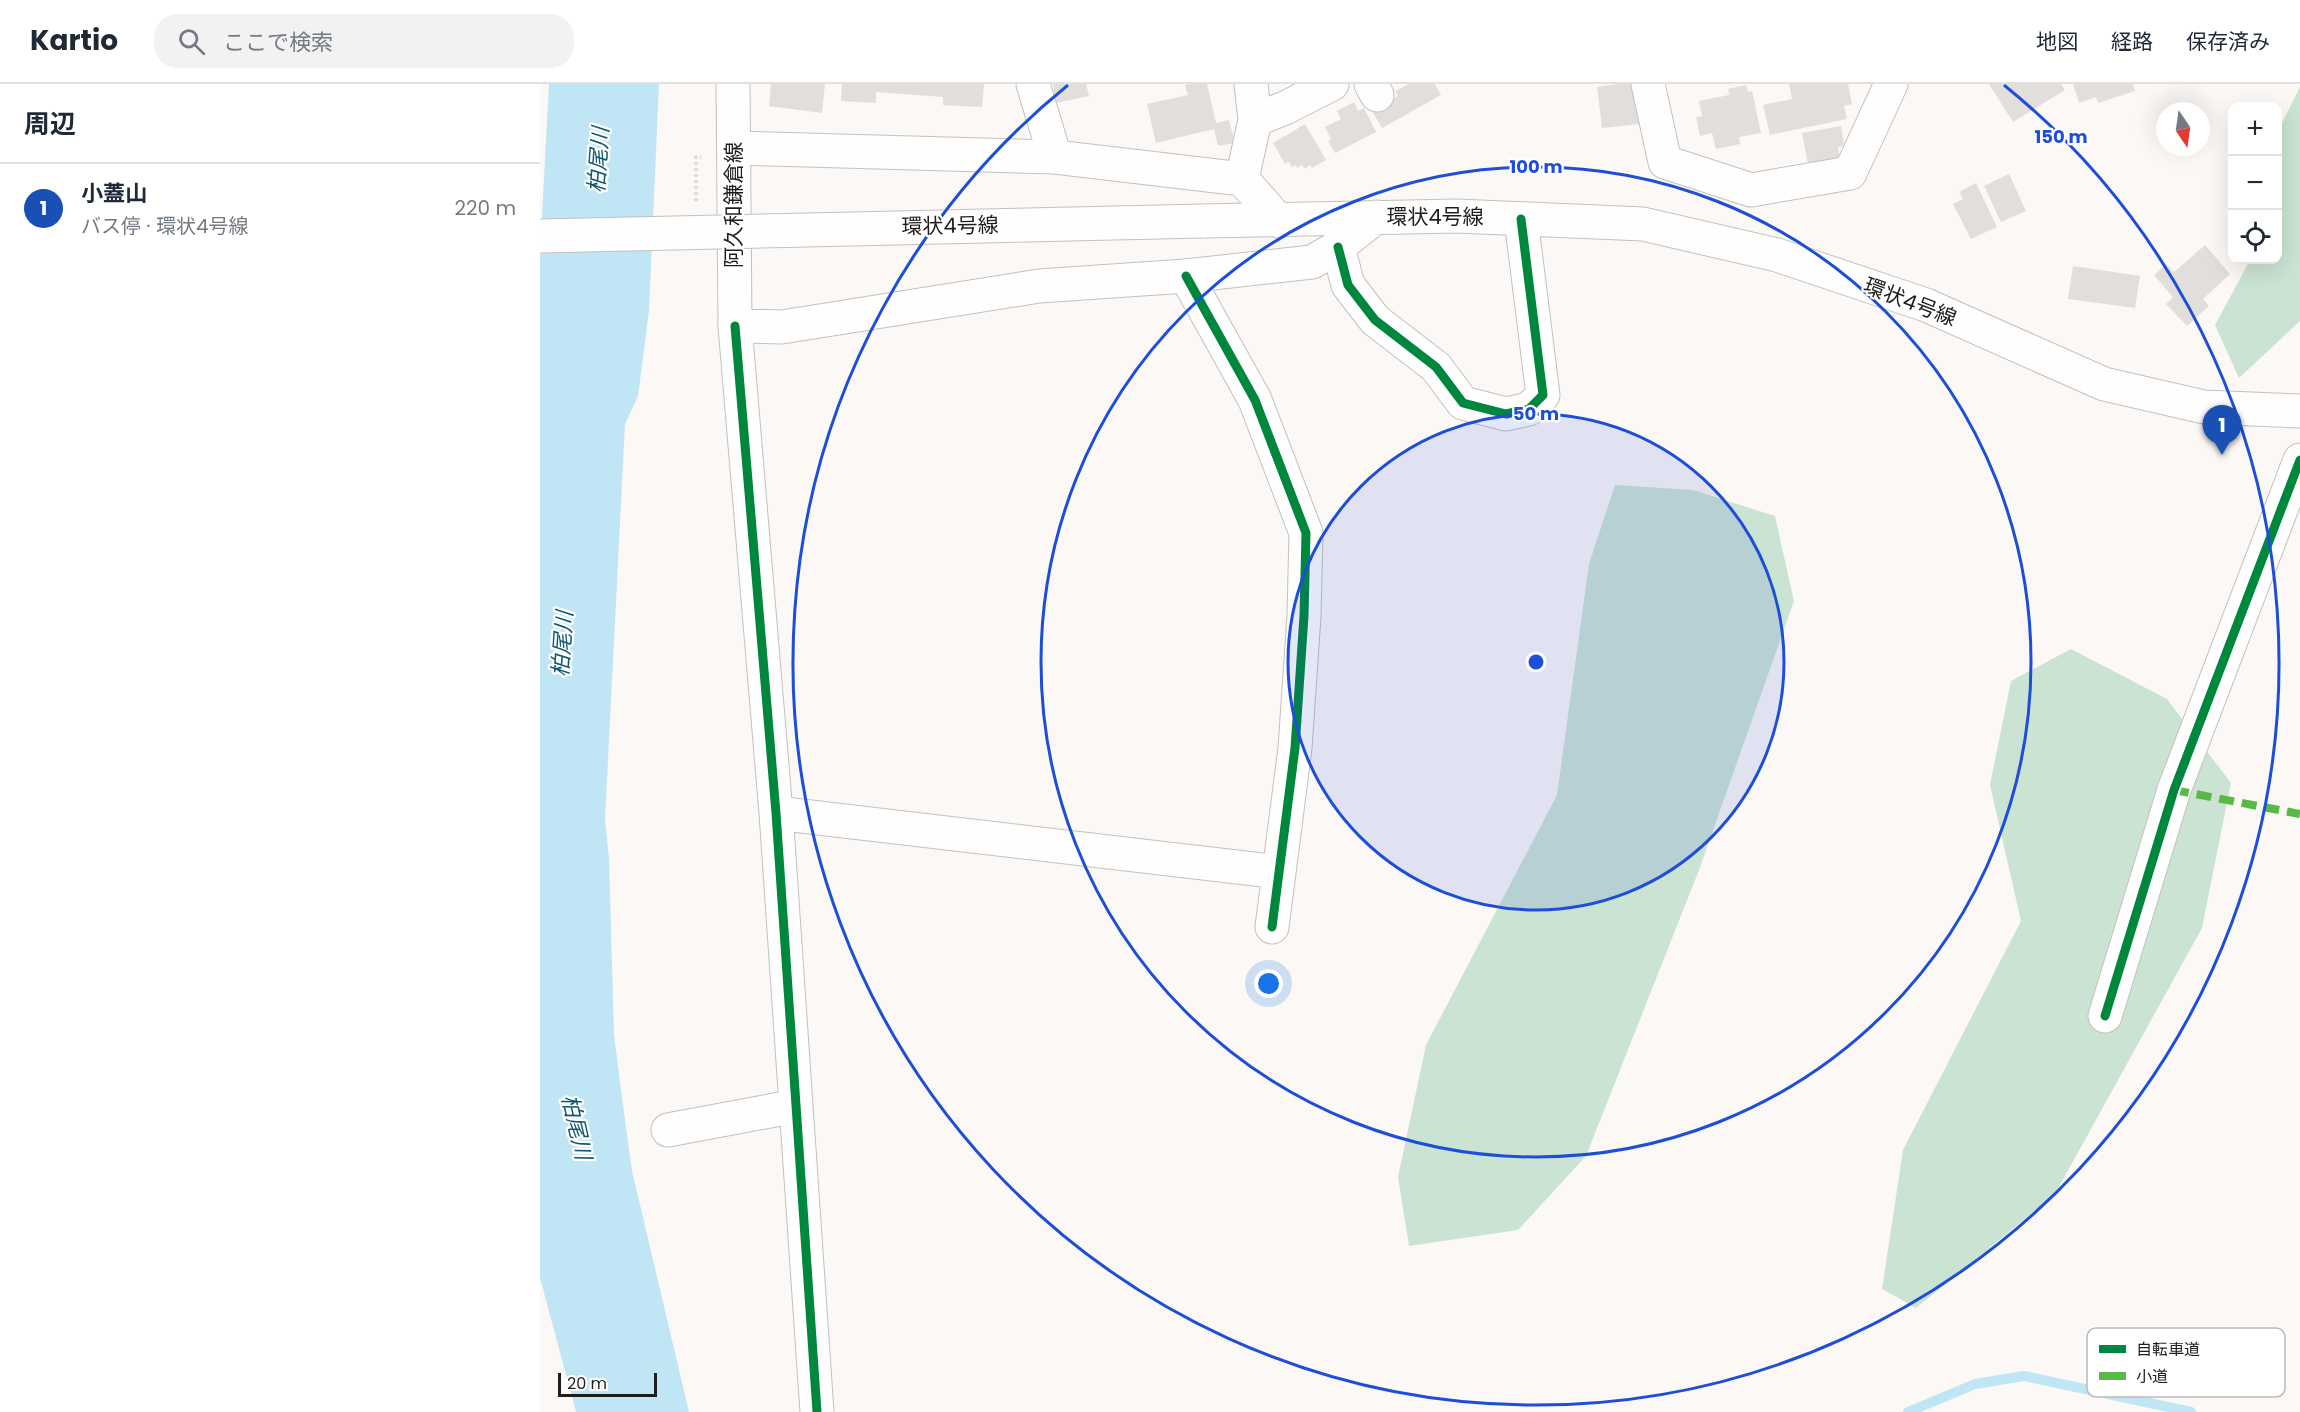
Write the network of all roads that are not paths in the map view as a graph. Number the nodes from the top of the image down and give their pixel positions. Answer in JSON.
{"nodes":[{"id":1,"x":733,"y":84,"type":"edge"},
{"id":2,"x":1033,"y":84,"type":"edge"},
{"id":3,"x":1251,"y":84,"type":"edge"},
{"id":4,"x":1332,"y":84,"type":"edge"},
{"id":5,"x":1648,"y":84,"type":"edge"},
{"id":6,"x":1891,"y":84,"type":"edge"},
{"id":7,"x":1255,"y":120,"type":"junction"},
{"id":8,"x":720,"y":153,"type":"junction"},
{"id":9,"x":1055,"y":157,"type":"junction"},
{"id":10,"x":1242,"y":179,"type":"junction"},
{"id":11,"x":1376,"y":217,"type":"junction"},
{"id":12,"x":1521,"y":219,"type":"junction"},
{"id":13,"x":1279,"y":221,"type":"junction"},
{"id":14,"x":540,"y":236,"type":"edge"},
{"id":15,"x":1338,"y":247,"type":"junction"},
{"id":16,"x":1186,"y":276,"type":"junction"},
{"id":17,"x":735,"y":326,"type":"junction"},
{"id":18,"x":2300,"y":411,"type":"edge"},
{"id":19,"x":2300,"y":459,"type":"edge"},
{"id":20,"x":776,"y":813,"type":"junction"},
{"id":21,"x":1279,"y":872,"type":"junction"},
{"id":22,"x":1272,"y":927,"type":"dead end"},
{"id":23,"x":2105,"y":1016,"type":"dead end"},
{"id":24,"x":796,"y":1106,"type":"junction"},
{"id":25,"x":668,"y":1130,"type":"dead end"},
{"id":26,"x":817,"y":1412,"type":"edge"}],
"edges":[{"from":1,"to":8,"type":"street","name":"阿久和鎌倉線"},
{"from":2,"to":9,"type":"street"},
{"from":3,"to":7,"type":"street"},
{"from":4,"to":7,"type":"street"},
{"from":5,"to":6,"type":"street"},
{"from":7,"to":10,"type":"street"},
{"from":8,"to":9,"type":"street"},
{"from":8,"to":17,"type":"street","name":"阿久和鎌倉線"},
{"from":9,"to":10,"type":"street"},
{"from":10,"to":13,"type":"street"},
{"from":11,"to":12,"type":"street","name":"環状4号線"},
{"from":11,"to":13,"type":"street","name":"環状4号線"},
{"from":11,"to":15,"type":"street"},
{"from":12,"to":15,"type":"street"},
{"from":12,"to":18,"type":"street","name":"環状4号線"},
{"from":13,"to":14,"type":"street","name":"環状4号線","bridge":true},
{"from":15,"to":16,"type":"street"},
{"from":16,"to":17,"type":"street"},
{"from":16,"to":21,"type":"street"},
{"from":17,"to":20,"type":"street","name":"阿久和鎌倉線"},
{"from":19,"to":23,"type":"street"},
{"from":20,"to":21,"type":"street"},
{"from":20,"to":24,"type":"street","name":"阿久和鎌倉線"},
{"from":21,"to":22,"type":"street"},
{"from":24,"to":25,"type":"street"},
{"from":24,"to":26,"type":"street","name":"阿久和鎌倉線"}]}
